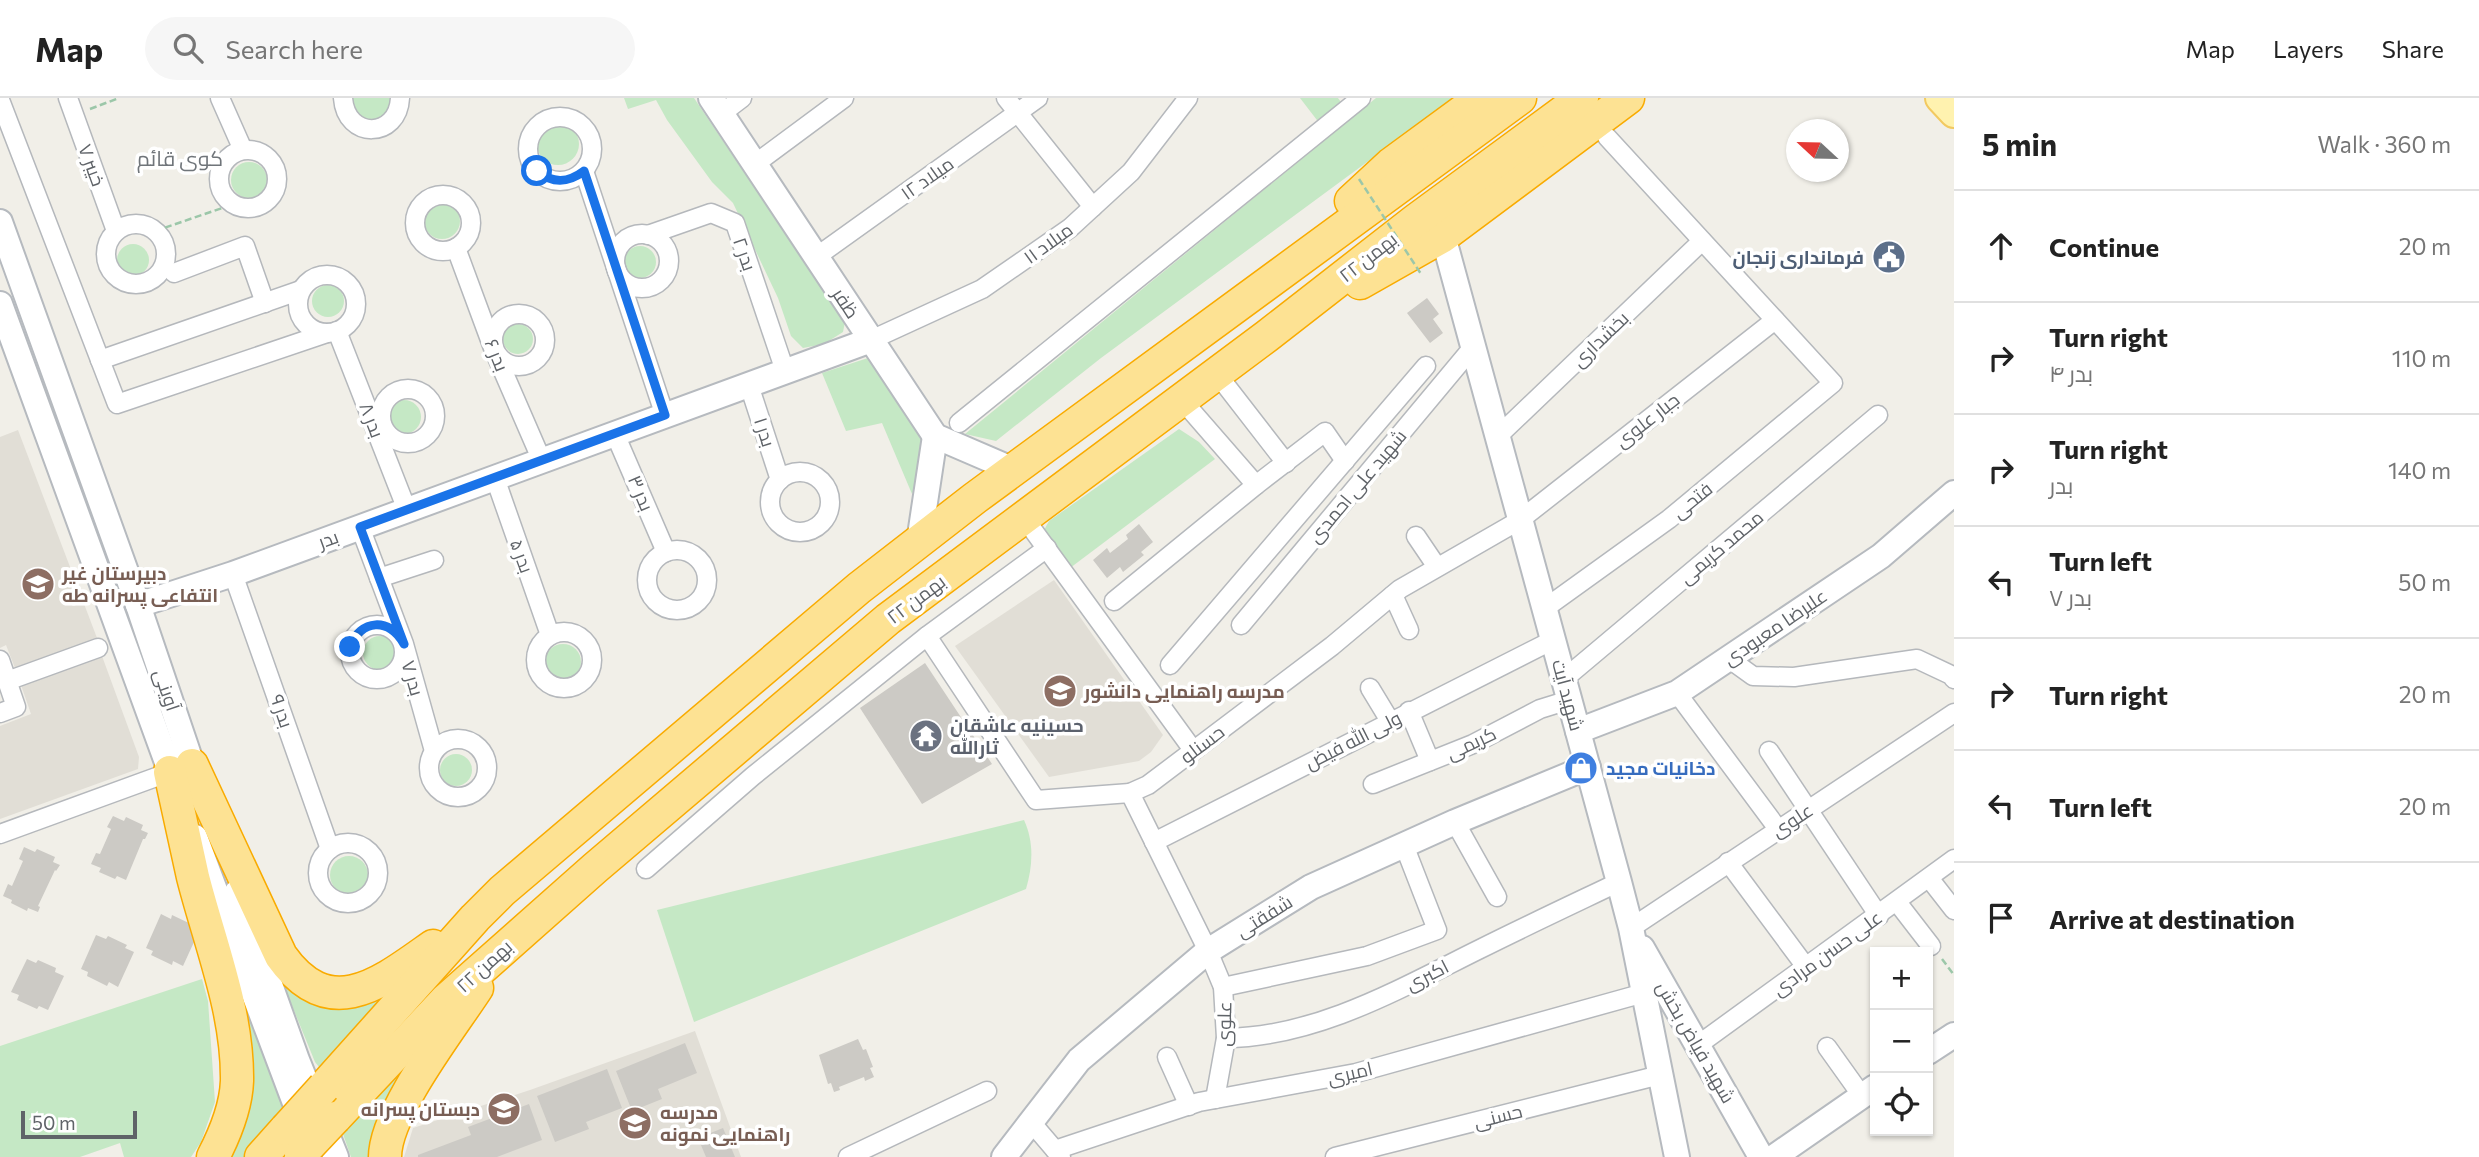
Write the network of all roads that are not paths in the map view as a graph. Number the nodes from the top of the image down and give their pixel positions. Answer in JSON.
{"nodes":[{"id":1,"x":220,"y":98,"type":"edge"},
{"id":2,"x":343,"y":98,"type":"edge"},
{"id":3,"x":400,"y":98,"type":"edge"},
{"id":4,"x":742,"y":98,"type":"edge"},
{"id":5,"x":844,"y":98,"type":"edge"},
{"id":6,"x":1006,"y":98,"type":"edge"},
{"id":7,"x":1038,"y":98,"type":"edge"},
{"id":8,"x":1188,"y":98,"type":"edge"},
{"id":9,"x":1361,"y":98,"type":"edge"},
{"id":10,"x":1481,"y":98,"type":"edge"},
{"id":11,"x":1520,"y":98,"type":"edge"},
{"id":12,"x":1582,"y":98,"type":"edge"},
{"id":13,"x":1628,"y":98,"type":"edge"},
{"id":14,"x":1940,"y":98,"type":"edge"},
{"id":15,"x":0,"y":100,"type":"edge"},
{"id":16,"x":71,"y":106,"type":"edge"},
{"id":17,"x":716,"y":106,"type":"edge"},
{"id":18,"x":1018,"y":113,"type":"junction"},
{"id":19,"x":1954,"y":113,"type":"edge"},
{"id":20,"x":1606,"y":137,"type":"dead end"},
{"id":21,"x":243,"y":150,"type":"junction"},
{"id":22,"x":755,"y":164,"type":"junction"},
{"id":23,"x":584,"y":171,"type":"dead end"},
{"id":24,"x":1093,"y":207,"type":"junction"},
{"id":25,"x":0,"y":222,"type":"edge"},
{"id":26,"x":116,"y":231,"type":"junction"},
{"id":27,"x":649,"y":235,"type":"junction"},
{"id":28,"x":1443,"y":236,"type":"junction"},
{"id":29,"x":1702,"y":241,"type":"junction"},
{"id":30,"x":456,"y":248,"type":"dead end"},
{"id":31,"x":816,"y":257,"type":"junction"},
{"id":32,"x":617,"y":271,"type":"junction"},
{"id":33,"x":174,"y":273,"type":"dead end"},
{"id":34,"x":301,"y":290,"type":"junction"},
{"id":35,"x":265,"y":303,"type":"junction"},
{"id":36,"x":1235,"y":308,"type":"junction"},
{"id":37,"x":2,"y":316,"type":"edge"},
{"id":38,"x":1775,"y":320,"type":"junction"},
{"id":39,"x":332,"y":332,"type":"junction"},
{"id":40,"x":1267,"y":336,"type":"junction"},
{"id":41,"x":871,"y":340,"type":"junction"},
{"id":42,"x":1473,"y":347,"type":"junction"},
{"id":43,"x":100,"y":360,"type":"junction"},
{"id":44,"x":1426,"y":366,"type":"dead end"},
{"id":45,"x":785,"y":371,"type":"junction"},
{"id":46,"x":1217,"y":374,"type":"junction"},
{"id":47,"x":749,"y":384,"type":"junction"},
{"id":48,"x":1182,"y":400,"type":"junction"},
{"id":49,"x":665,"y":415,"type":"junction"},
{"id":50,"x":1878,"y":415,"type":"dead end"},
{"id":51,"x":959,"y":423,"type":"dead end"},
{"id":52,"x":615,"y":434,"type":"junction"},
{"id":53,"x":935,"y":436,"type":"junction"},
{"id":54,"x":1497,"y":437,"type":"junction"},
{"id":55,"x":542,"y":461,"type":"junction"},
{"id":56,"x":1345,"y":461,"type":"junction"},
{"id":57,"x":1286,"y":463,"type":"junction"},
{"id":58,"x":1014,"y":470,"type":"junction"},
{"id":59,"x":495,"y":478,"type":"junction"},
{"id":60,"x":780,"y":480,"type":"dead end"},
{"id":61,"x":1256,"y":485,"type":"junction"},
{"id":62,"x":1954,"y":493,"type":"edge"},
{"id":63,"x":407,"y":510,"type":"junction"},
{"id":64,"x":1025,"y":519,"type":"junction"},
{"id":65,"x":1520,"y":520,"type":"junction"},
{"id":66,"x":360,"y":527,"type":"junction"},
{"id":67,"x":1416,"y":536,"type":"dead end"},
{"id":68,"x":919,"y":542,"type":"junction"},
{"id":69,"x":1046,"y":548,"type":"junction"},
{"id":70,"x":666,"y":552,"type":"dead end"},
{"id":71,"x":434,"y":560,"type":"dead end"},
{"id":72,"x":1437,"y":567,"type":"junction"},
{"id":73,"x":233,"y":574,"type":"junction"},
{"id":74,"x":379,"y":578,"type":"junction"},
{"id":75,"x":1393,"y":595,"type":"junction"},
{"id":76,"x":1114,"y":601,"type":"dead end"},
{"id":77,"x":138,"y":605,"type":"junction"},
{"id":78,"x":1544,"y":609,"type":"junction"},
{"id":79,"x":1241,"y":625,"type":"dead end"},
{"id":80,"x":1409,"y":630,"type":"dead end"},
{"id":81,"x":550,"y":635,"type":"dead end"},
{"id":82,"x":926,"y":636,"type":"junction"},
{"id":83,"x":1553,"y":640,"type":"junction"},
{"id":84,"x":98,"y":648,"type":"dead end"},
{"id":85,"x":1728,"y":658,"type":"junction"},
{"id":86,"x":0,"y":660,"type":"edge"},
{"id":87,"x":1170,"y":665,"type":"dead end"},
{"id":88,"x":1954,"y":679,"type":"edge"},
{"id":89,"x":7,"y":681,"type":"junction"},
{"id":90,"x":1370,"y":688,"type":"dead end"},
{"id":91,"x":1567,"y":690,"type":"junction"},
{"id":92,"x":1677,"y":693,"type":"junction"},
{"id":93,"x":1409,"y":711,"type":"junction"},
{"id":94,"x":0,"y":713,"type":"edge"},
{"id":95,"x":1954,"y":713,"type":"edge"},
{"id":96,"x":1391,"y":721,"type":"junction"},
{"id":97,"x":1578,"y":731,"type":"junction"},
{"id":98,"x":1193,"y":750,"type":"junction"},
{"id":99,"x":434,"y":751,"type":"dead end"},
{"id":100,"x":1769,"y":751,"type":"dead end"},
{"id":101,"x":1430,"y":761,"type":"junction"},
{"id":102,"x":1588,"y":767,"type":"junction"},
{"id":103,"x":181,"y":769,"type":"junction"},
{"id":104,"x":1373,"y":784,"type":"dead end"},
{"id":105,"x":1130,"y":793,"type":"junction"},
{"id":106,"x":1807,"y":810,"type":"junction"},
{"id":107,"x":1455,"y":822,"type":"junction"},
{"id":108,"x":1777,"y":829,"type":"junction"},
{"id":109,"x":0,"y":834,"type":"edge"},
{"id":110,"x":1154,"y":842,"type":"junction"},
{"id":111,"x":1404,"y":845,"type":"junction"},
{"id":112,"x":330,"y":849,"type":"dead end"},
{"id":113,"x":1954,"y":859,"type":"edge"},
{"id":114,"x":1728,"y":862,"type":"junction"},
{"id":115,"x":646,"y":869,"type":"dead end"},
{"id":116,"x":1929,"y":878,"type":"junction"},
{"id":117,"x":1619,"y":882,"type":"junction"},
{"id":118,"x":1497,"y":897,"type":"dead end"},
{"id":119,"x":1897,"y":902,"type":"junction"},
{"id":120,"x":1954,"y":910,"type":"edge"},
{"id":121,"x":1879,"y":916,"type":"junction"},
{"id":122,"x":475,"y":918,"type":"junction"},
{"id":123,"x":1631,"y":928,"type":"junction"},
{"id":124,"x":1931,"y":946,"type":"road end"},
{"id":125,"x":503,"y":949,"type":"junction"},
{"id":126,"x":1208,"y":951,"type":"junction"},
{"id":127,"x":1807,"y":967,"type":"junction"},
{"id":128,"x":1223,"y":987,"type":"junction"},
{"id":129,"x":1644,"y":993,"type":"junction"},
{"id":130,"x":1954,"y":1035,"type":"edge"},
{"id":131,"x":1226,"y":1038,"type":"junction"},
{"id":132,"x":1698,"y":1045,"type":"junction"},
{"id":133,"x":1827,"y":1047,"type":"dead end"},
{"id":134,"x":1933,"y":1049,"type":"edge"},
{"id":135,"x":1167,"y":1057,"type":"dead end"},
{"id":136,"x":1660,"y":1075,"type":"junction"},
{"id":137,"x":987,"y":1091,"type":"dead end"},
{"id":138,"x":1868,"y":1092,"type":"edge"},
{"id":139,"x":1215,"y":1100,"type":"junction"},
{"id":140,"x":1189,"y":1106,"type":"junction"},
{"id":141,"x":1031,"y":1122,"type":"junction"},
{"id":142,"x":300,"y":1149,"type":"edge"},
{"id":143,"x":1058,"y":1153,"type":"edge"},
{"id":144,"x":213,"y":1157,"type":"edge"},
{"id":145,"x":261,"y":1157,"type":"edge"},
{"id":146,"x":336,"y":1157,"type":"edge"},
{"id":147,"x":385,"y":1157,"type":"edge"},
{"id":148,"x":848,"y":1157,"type":"edge"},
{"id":149,"x":1004,"y":1157,"type":"edge"},
{"id":150,"x":1335,"y":1157,"type":"edge"},
{"id":151,"x":1677,"y":1157,"type":"edge"},
{"id":152,"x":1761,"y":1157,"type":"edge"},
{"id":153,"x":1774,"y":1157,"type":"edge"}],
"edges":[{"from":1,"to":21,"type":"street"},
{"from":2,"to":3,"type":"street"},
{"from":4,"to":17,"type":"street"},
{"from":5,"to":22,"type":"street"},
{"from":6,"to":18,"type":"street"},
{"from":7,"to":18,"type":"street","name":"میلاد ۱۲"},
{"from":8,"to":24,"type":"street","name":"میلاد ۱۱"},
{"from":9,"to":51,"type":"street"},
{"from":10,"to":36,"type":"highway"},
{"from":11,"to":36,"type":"highway","name":"۲۲ بهمن"},
{"from":12,"to":40,"type":"highway","name":"۲۲ بهمن"},
{"from":13,"to":28,"type":"highway"},
{"from":14,"to":19,"type":"main road"},
{"from":15,"to":43,"type":"street"},
{"from":16,"to":26,"type":"street","name":"خیبر ۷"},
{"from":17,"to":22,"type":"main road","name":"ظفر"},
{"from":18,"to":24,"type":"street"},
{"from":18,"to":31,"type":"street","name":"میلاد ۱۲"},
{"from":20,"to":29,"type":"street"},
{"from":21,"to":21,"type":"street"},
{"from":22,"to":31,"type":"main road","name":"ظفر"},
{"from":23,"to":32,"type":"street"},
{"from":24,"to":41,"type":"street","name":"میلاد ۱۱"},
{"from":25,"to":77,"type":"main road","name":"آوینی"},
{"from":26,"to":26,"type":"street"},
{"from":27,"to":32,"type":"street"},
{"from":27,"to":32,"type":"street"},
{"from":27,"to":45,"type":"street","name":"بدر ۲"},
{"from":28,"to":40,"type":"highway"},
{"from":28,"to":42,"type":"main road","name":"شهید آیت"},
{"from":29,"to":38,"type":"street"},
{"from":29,"to":54,"type":"street","name":"بخشداری"},
{"from":30,"to":55,"type":"street","name":"بدر ۶"},
{"from":31,"to":41,"type":"main road","name":"ظفر"},
{"from":32,"to":49,"type":"street"},
{"from":33,"to":35,"type":"street"},
{"from":34,"to":35,"type":"street"},
{"from":34,"to":39,"type":"street"},
{"from":34,"to":39,"type":"street"},
{"from":35,"to":43,"type":"street"},
{"from":36,"to":58,"type":"highway","name":"۲۲ بهمن"},
{"from":37,"to":103,"type":"main road","name":"آوینی"},
{"from":38,"to":65,"type":"street","name":"جبار علوی"},
{"from":38,"to":78,"type":"street","name":"فتحی"},
{"from":39,"to":43,"type":"street"},
{"from":39,"to":63,"type":"street","name":"بدر ۸"},
{"from":40,"to":46,"type":"highway","name":"۲۲ بهمن"},
{"from":41,"to":45,"type":"main road","name":"بدر"},
{"from":41,"to":53,"type":"main road","name":"ظفر"},
{"from":42,"to":54,"type":"main road","name":"شهید آیت"},
{"from":42,"to":79,"type":"street","name":"شهید علی احمدی"},
{"from":44,"to":56,"type":"street"},
{"from":45,"to":47,"type":"main road","name":"بدر"},
{"from":46,"to":48,"type":"highway","name":"۲۲ بهمن"},
{"from":46,"to":57,"type":"street"},
{"from":47,"to":49,"type":"main road","name":"بدر"},
{"from":47,"to":60,"type":"street","name":"بدر ۱"},
{"from":48,"to":61,"type":"street"},
{"from":48,"to":64,"type":"highway","name":"۲۲ بهمن"},
{"from":49,"to":52,"type":"main road","name":"بدر"},
{"from":50,"to":91,"type":"street","name":"محمد کریمی"},
{"from":52,"to":55,"type":"main road","name":"بدر"},
{"from":52,"to":70,"type":"street","name":"بدر ۳"},
{"from":53,"to":58,"type":"main road"},
{"from":53,"to":68,"type":"main road"},
{"from":54,"to":65,"type":"main road","name":"شهید آیت"},
{"from":55,"to":59,"type":"main road","name":"بدر"},
{"from":56,"to":57,"type":"street"},
{"from":56,"to":87,"type":"street"},
{"from":57,"to":61,"type":"street"},
{"from":58,"to":68,"type":"highway","name":"۲۲ بهمن"},
{"from":59,"to":63,"type":"main road","name":"بدر"},
{"from":59,"to":81,"type":"street","name":"بدر ۵"},
{"from":61,"to":76,"type":"street"},
{"from":62,"to":85,"type":"main road","name":"علیرضا معبودی"},
{"from":63,"to":66,"type":"main road","name":"بدر"},
{"from":64,"to":69,"type":"street"},
{"from":64,"to":125,"type":"highway","name":"۲۲ بهمن"},
{"from":65,"to":72,"type":"street","name":"حسنلو"},
{"from":65,"to":78,"type":"main road","name":"شهید آیت"},
{"from":66,"to":73,"type":"main road","name":"بدر"},
{"from":66,"to":74,"type":"street","name":"بدر ۷"},
{"from":67,"to":72,"type":"street"},
{"from":68,"to":122,"type":"highway","name":"۲۲ بهمن"},
{"from":69,"to":82,"type":"street"},
{"from":69,"to":98,"type":"street"},
{"from":71,"to":74,"type":"street"},
{"from":72,"to":75,"type":"street","name":"حسنلو"},
{"from":73,"to":77,"type":"main road","name":"بدر"},
{"from":73,"to":112,"type":"street","name":"بدر ۹"},
{"from":74,"to":99,"type":"street","name":"بدر ۷"},
{"from":75,"to":80,"type":"street"},
{"from":75,"to":98,"type":"street","name":"حسنلو"},
{"from":77,"to":103,"type":"main road","name":"آوینی"},
{"from":78,"to":83,"type":"main road","name":"شهید آیت"},
{"from":82,"to":105,"type":"street"},
{"from":82,"to":115,"type":"street"},
{"from":83,"to":91,"type":"main road","name":"شهید آیت"},
{"from":83,"to":93,"type":"street","name":"ولی الله فیض"},
{"from":84,"to":89,"type":"street"},
{"from":85,"to":88,"type":"street"},
{"from":85,"to":92,"type":"main road","name":"علیرضا معبودی"},
{"from":86,"to":89,"type":"street"},
{"from":89,"to":94,"type":"street"},
{"from":90,"to":96,"type":"street"},
{"from":91,"to":97,"type":"main road","name":"شهید آیت"},
{"from":91,"to":101,"type":"street","name":"کریمی"},
{"from":92,"to":97,"type":"main road","name":"علیرضا معبودی"},
{"from":92,"to":108,"type":"street"},
{"from":93,"to":96,"type":"street","name":"ولی الله فیض"},
{"from":93,"to":101,"type":"street"},
{"from":95,"to":106,"type":"street","name":"علوی"},
{"from":96,"to":110,"type":"street","name":"ولی الله فیض"},
{"from":97,"to":102,"type":"main road","name":"شهید آیت"},
{"from":98,"to":105,"type":"street","name":"حسنلو"},
{"from":100,"to":106,"type":"street"},
{"from":101,"to":104,"type":"street","name":"کریمی"},
{"from":102,"to":107,"type":"main road","name":"شفقتی"},
{"from":102,"to":117,"type":"main road","name":"شهید آیت"},
{"from":103,"to":109,"type":"street"},
{"from":103,"to":122,"type":"highway"},
{"from":103,"to":142,"type":"main road","name":"آوینی"},
{"from":103,"to":144,"type":"highway"},
{"from":103,"to":146,"type":"main road","name":"آوینی"},
{"from":105,"to":110,"type":"street"},
{"from":106,"to":108,"type":"street","name":"علوی"},
{"from":106,"to":121,"type":"street"},
{"from":107,"to":111,"type":"main road","name":"شفقتی"},
{"from":107,"to":118,"type":"street"},
{"from":108,"to":114,"type":"street","name":"علوی"},
{"from":110,"to":126,"type":"street"},
{"from":111,"to":126,"type":"main road","name":"شفقتی"},
{"from":111,"to":128,"type":"street"},
{"from":113,"to":116,"type":"street","name":"علی حسن مرادی"},
{"from":114,"to":123,"type":"street","name":"علوی"},
{"from":114,"to":127,"type":"street"},
{"from":116,"to":119,"type":"street","name":"علی حسن مرادی"},
{"from":116,"to":120,"type":"street"},
{"from":117,"to":123,"type":"main road","name":"شهید آیت"},
{"from":117,"to":131,"type":"street","name":"اکبری"},
{"from":119,"to":121,"type":"street","name":"علی حسن مرادی"},
{"from":119,"to":124,"type":"street"},
{"from":121,"to":127,"type":"street","name":"علی حسن مرادی"},
{"from":122,"to":142,"type":"highway","name":"۲۲ بهمن","bridge":true},
{"from":123,"to":129,"type":"main road","name":"شهید آیت"},
{"from":123,"to":132,"type":"main road","name":"شهید فیاض بخش"},
{"from":125,"to":142,"type":"highway","name":"۲۲ بهمن","bridge":true},
{"from":125,"to":147,"type":"highway"},
{"from":126,"to":128,"type":"street","name":"علوی"},
{"from":126,"to":141,"type":"main road","name":"شفقتی"},
{"from":127,"to":132,"type":"street","name":"علی حسن مرادی"},
{"from":128,"to":131,"type":"street","name":"علوی"},
{"from":129,"to":136,"type":"main road","name":"شهید آیت"},
{"from":129,"to":139,"type":"street","name":"امیری"},
{"from":130,"to":134,"type":"main road"},
{"from":131,"to":139,"type":"street","name":"علوی"},
{"from":132,"to":152,"type":"main road","name":"شهید فیاض بخش"},
{"from":133,"to":138,"type":"street"},
{"from":135,"to":140,"type":"street"},
{"from":136,"to":150,"type":"street","name":"حسنی"},
{"from":136,"to":151,"type":"main road","name":"شهید آیت"},
{"from":137,"to":148,"type":"street"},
{"from":138,"to":153,"type":"main road"},
{"from":139,"to":140,"type":"street","name":"امیری"},
{"from":140,"to":143,"type":"street","name":"امیری"},
{"from":141,"to":143,"type":"street"},
{"from":141,"to":149,"type":"main road","name":"شفقتی"},
{"from":142,"to":145,"type":"highway","name":"۲۲ بهمن"}]}
